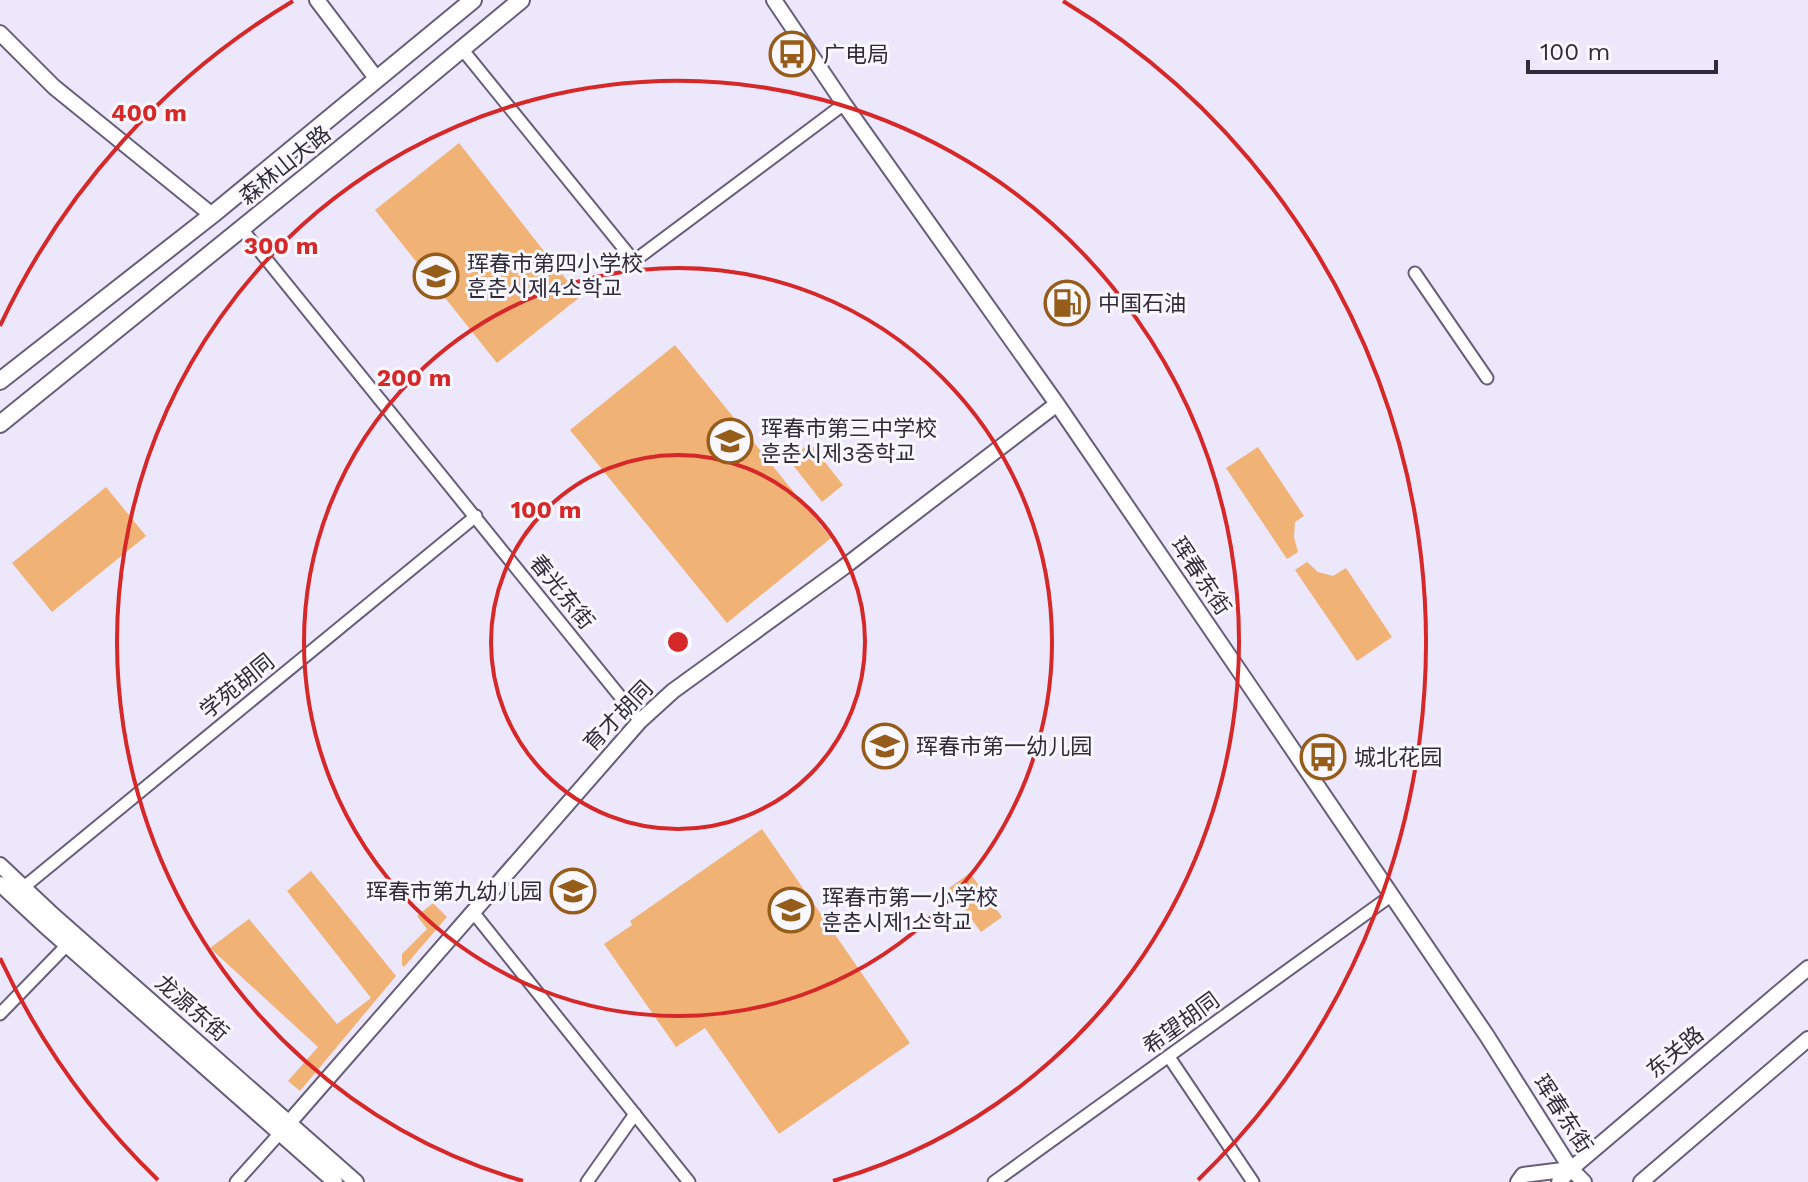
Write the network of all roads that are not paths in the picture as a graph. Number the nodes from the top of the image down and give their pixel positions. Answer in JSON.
{"nodes":[{"id":1,"x":317,"y":0,"type":"edge"},
{"id":2,"x":473,"y":0,"type":"edge"},
{"id":3,"x":521,"y":0,"type":"edge"},
{"id":4,"x":774,"y":0,"type":"edge"},
{"id":5,"x":0,"y":33,"type":"edge"},
{"id":6,"x":462,"y":49,"type":"junction"},
{"id":7,"x":376,"y":78,"type":"junction"},
{"id":8,"x":844,"y":104,"type":"junction"},
{"id":9,"x":212,"y":215,"type":"junction"},
{"id":10,"x":241,"y":228,"type":"junction"},
{"id":11,"x":1415,"y":273,"type":"dead end"},
{"id":12,"x":1487,"y":378,"type":"dead end"},
{"id":13,"x":0,"y":381,"type":"edge"},
{"id":14,"x":1057,"y":404,"type":"junction"},
{"id":15,"x":0,"y":424,"type":"edge"},
{"id":16,"x":476,"y":516,"type":"junction"},
{"id":17,"x":640,"y":721,"type":"junction"},
{"id":18,"x":0,"y":865,"type":"edge"},
{"id":19,"x":0,"y":884,"type":"edge"},
{"id":20,"x":24,"y":887,"type":"junction"},
{"id":21,"x":1392,"y":895,"type":"junction"},
{"id":22,"x":473,"y":912,"type":"junction"},
{"id":23,"x":67,"y":945,"type":"junction"},
{"id":24,"x":1808,"y":968,"type":"edge"},
{"id":25,"x":0,"y":1014,"type":"edge"},
{"id":26,"x":1808,"y":1039,"type":"edge"},
{"id":27,"x":1169,"y":1057,"type":"junction"},
{"id":28,"x":635,"y":1114,"type":"junction"},
{"id":29,"x":284,"y":1128,"type":"junction"},
{"id":30,"x":1571,"y":1169,"type":"junction"},
{"id":31,"x":236,"y":1182,"type":"edge"},
{"id":32,"x":335,"y":1182,"type":"edge"},
{"id":33,"x":356,"y":1182,"type":"edge"},
{"id":34,"x":587,"y":1182,"type":"edge"},
{"id":35,"x":689,"y":1182,"type":"edge"},
{"id":36,"x":994,"y":1182,"type":"edge"},
{"id":37,"x":1253,"y":1182,"type":"edge"},
{"id":38,"x":1518,"y":1182,"type":"edge"},
{"id":39,"x":1559,"y":1182,"type":"edge"},
{"id":40,"x":1584,"y":1182,"type":"edge"},
{"id":41,"x":1641,"y":1182,"type":"edge"}],
"edges":[{"from":1,"to":7,"type":"main road"},
{"from":2,"to":7,"type":"main road","name":"森林山大路"},
{"from":3,"to":6,"type":"main road","name":"森林山大路"},
{"from":4,"to":8,"type":"main road","name":"珲春东街"},
{"from":5,"to":9,"type":"main road"},
{"from":6,"to":8,"type":"street"},
{"from":6,"to":10,"type":"main road","name":"森林山大路"},
{"from":7,"to":9,"type":"main road","name":"森林山大路"},
{"from":8,"to":14,"type":"main road","name":"珲春东街"},
{"from":9,"to":13,"type":"main road","name":"森林山大路"},
{"from":10,"to":15,"type":"main road","name":"森林山大路"},
{"from":10,"to":16,"type":"street","name":"春光东街"},
{"from":11,"to":12,"type":"street"},
{"from":14,"to":17,"type":"main road","name":"育才胡同"},
{"from":14,"to":21,"type":"main road","name":"珲春东街"},
{"from":16,"to":17,"type":"street","name":"春光东街"},
{"from":16,"to":20,"type":"street","name":"学苑胡同"},
{"from":17,"to":22,"type":"main road","name":"育才胡同"},
{"from":18,"to":20,"type":"main road","name":"龙源东街"},
{"from":19,"to":23,"type":"main road","name":"龙源东街"},
{"from":20,"to":29,"type":"main road","name":"龙源东街"},
{"from":21,"to":27,"type":"street","name":"希望胡同"},
{"from":21,"to":30,"type":"main road","name":"珲春东街"},
{"from":22,"to":28,"type":"street"},
{"from":22,"to":29,"type":"main road","name":"育才胡同"},
{"from":23,"to":25,"type":"street"},
{"from":23,"to":29,"type":"main road","name":"龙源东街"},
{"from":24,"to":30,"type":"main road","name":"东关路"},
{"from":26,"to":41,"type":"main road"},
{"from":27,"to":36,"type":"street","name":"希望胡同"},
{"from":27,"to":37,"type":"street"},
{"from":28,"to":34,"type":"street"},
{"from":28,"to":35,"type":"street"},
{"from":29,"to":31,"type":"street"},
{"from":29,"to":32,"type":"main road","name":"龙源东街"},
{"from":29,"to":33,"type":"main road","name":"龙源东街"},
{"from":30,"to":38,"type":"main road"},
{"from":30,"to":39,"type":"main road","name":"东关路"},
{"from":30,"to":40,"type":"main road","name":"珲春东街"}]}
